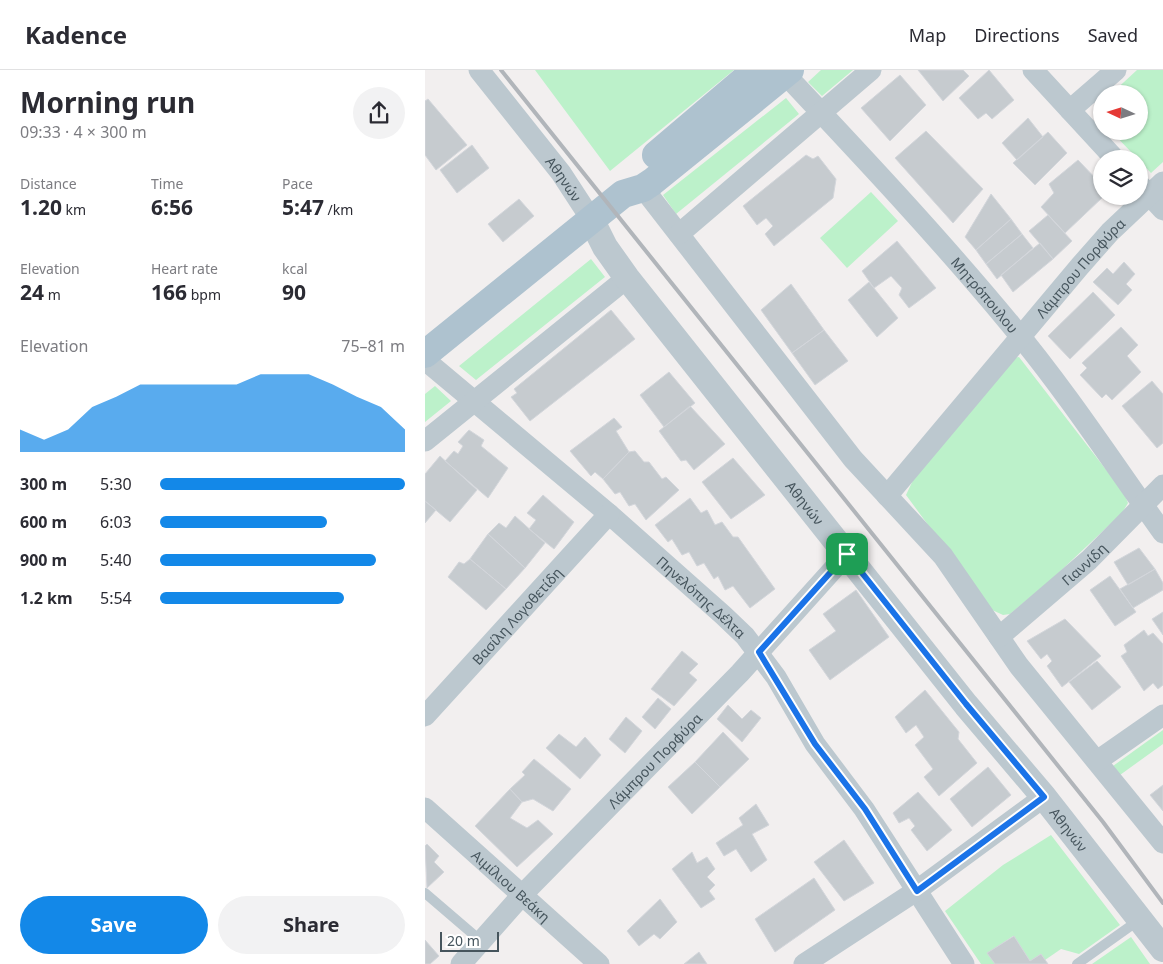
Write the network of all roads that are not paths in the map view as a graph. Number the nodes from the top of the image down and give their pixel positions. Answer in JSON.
{"nodes":[{"id":1,"x":479,"y":70,"type":"edge"},
{"id":2,"x":757,"y":70,"type":"edge"},
{"id":3,"x":871,"y":70,"type":"edge"},
{"id":4,"x":1033,"y":70,"type":"edge"},
{"id":5,"x":1116,"y":70,"type":"edge"},
{"id":6,"x":787,"y":72,"type":"edge"},
{"id":7,"x":1071,"y":110,"type":"junction"},
{"id":8,"x":821,"y":112,"type":"junction"},
{"id":9,"x":1107,"y":150,"type":"edge"},
{"id":10,"x":633,"y":191,"type":"junction"},
{"id":11,"x":1153,"y":192,"type":"edge"},
{"id":12,"x":591,"y":219,"type":"junction"},
{"id":13,"x":679,"y":234,"type":"junction"},
{"id":14,"x":627,"y":278,"type":"junction"},
{"id":15,"x":1020,"y":336,"type":"junction"},
{"id":16,"x":425,"y":354,"type":"edge"},
{"id":17,"x":425,"y":360,"type":"edge"},
{"id":18,"x":475,"y":400,"type":"junction"},
{"id":19,"x":425,"y":441,"type":"edge"},
{"id":20,"x":1163,"y":485,"type":"edge"},
{"id":21,"x":887,"y":496,"type":"junction"},
{"id":22,"x":1143,"y":504,"type":"junction"},
{"id":23,"x":609,"y":514,"type":"junction"},
{"id":24,"x":1163,"y":533,"type":"edge"},
{"id":25,"x":847,"y":554,"type":"junction"},
{"id":26,"x":999,"y":637,"type":"junction"},
{"id":27,"x":759,"y":652,"type":"junction"},
{"id":28,"x":1163,"y":714,"type":"edge"},
{"id":29,"x":425,"y":716,"type":"edge"},
{"id":30,"x":1097,"y":761,"type":"junction"},
{"id":31,"x":1044,"y":797,"type":"junction"},
{"id":32,"x":425,"y":808,"type":"edge"},
{"id":33,"x":1163,"y":843,"type":"edge"},
{"id":34,"x":917,"y":891,"type":"junction"},
{"id":35,"x":425,"y":892,"type":"edge"},
{"id":36,"x":522,"y":895,"type":"junction"},
{"id":37,"x":1140,"y":920,"type":"junction"},
{"id":38,"x":481,"y":941,"type":"junction"},
{"id":39,"x":1163,"y":950,"type":"edge"},
{"id":40,"x":461,"y":964,"type":"edge"},
{"id":41,"x":599,"y":964,"type":"edge"},
{"id":42,"x":804,"y":964,"type":"edge"},
{"id":43,"x":964,"y":964,"type":"edge"},
{"id":44,"x":1077,"y":964,"type":"edge"}],
"edges":[{"from":1,"to":12,"type":"street","name":"Αθηνών"},
{"from":2,"to":10,"type":"main road"},
{"from":3,"to":8,"type":"street"},
{"from":4,"to":7,"type":"street"},
{"from":5,"to":7,"type":"street"},
{"from":6,"to":8,"type":"street","name":"Μητρόπουλου"},
{"from":6,"to":10,"type":"main road"},
{"from":7,"to":9,"type":"street"},
{"from":8,"to":13,"type":"street"},
{"from":8,"to":15,"type":"street","name":"Μητρόπουλου"},
{"from":10,"to":12,"type":"main road"},
{"from":10,"to":13,"type":"street"},
{"from":11,"to":15,"type":"street","name":"Λάμπρου Πορφύρα"},
{"from":12,"to":14,"type":"street","name":"Αθηνών"},
{"from":12,"to":16,"type":"main road"},
{"from":13,"to":21,"type":"street"},
{"from":14,"to":18,"type":"street"},
{"from":14,"to":25,"type":"street","name":"Αθηνών"},
{"from":15,"to":21,"type":"street","name":"Λάμπρου Πορφύρα"},
{"from":15,"to":22,"type":"street","name":"Μητρόπουλου"},
{"from":17,"to":18,"type":"street","name":"Πηνελόπης Δέλτα"},
{"from":18,"to":19,"type":"street"},
{"from":18,"to":23,"type":"street","name":"Πηνελόπης Δέλτα"},
{"from":20,"to":22,"type":"street","name":"Γιαννίδη"},
{"from":21,"to":26,"type":"street"},
{"from":22,"to":24,"type":"street","name":"Μητρόπουλου"},
{"from":22,"to":26,"type":"street","name":"Γιαννίδη"},
{"from":23,"to":27,"type":"street","name":"Πηνελόπης Δέλτα"},
{"from":23,"to":29,"type":"street","name":"Βασίλη Λογοθετίδη"},
{"from":25,"to":27,"type":"street","name":"Λάμπρου Πορφύρα"},
{"from":25,"to":31,"type":"street","name":"Αθηνών"},
{"from":26,"to":30,"type":"street"},
{"from":27,"to":34,"type":"street","name":"Πηνελόπης Δέλτα"},
{"from":27,"to":36,"type":"street","name":"Λάμπρου Πορφύρα"},
{"from":28,"to":30,"type":"street"},
{"from":30,"to":33,"type":"street"},
{"from":31,"to":34,"type":"street"},
{"from":31,"to":37,"type":"street","name":"Αθηνών"},
{"from":32,"to":36,"type":"street","name":"Αιμίλιου Βεάκη"},
{"from":34,"to":42,"type":"street"},
{"from":34,"to":43,"type":"street","name":"Πηνελόπης Δέλτα"},
{"from":35,"to":38,"type":"lane"},
{"from":36,"to":38,"type":"street","name":"Λάμπρου Πορφύρα"},
{"from":36,"to":41,"type":"street","name":"Αιμίλιου Βεάκη"},
{"from":37,"to":39,"type":"street","name":"Αθηνών"},
{"from":37,"to":44,"type":"lane"},
{"from":38,"to":40,"type":"street","name":"Λάμπρου Πορφύρα"}]}
